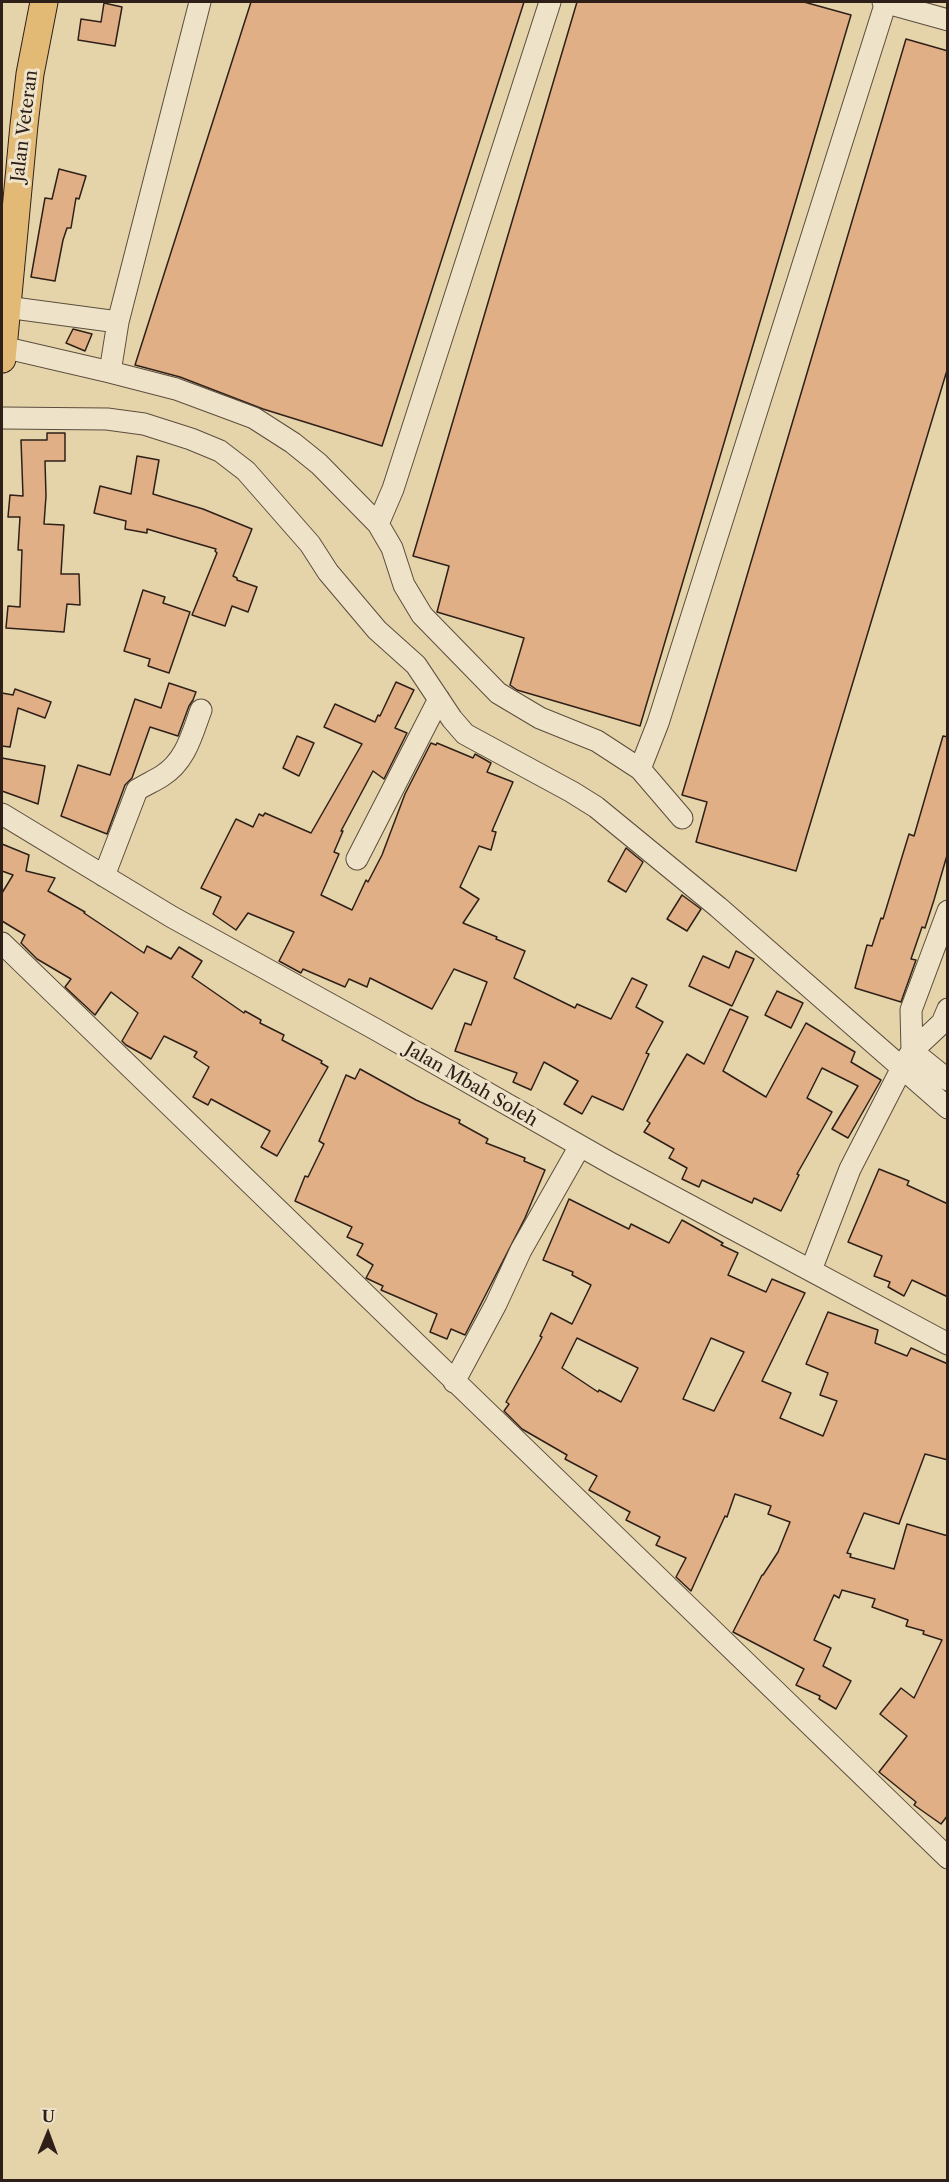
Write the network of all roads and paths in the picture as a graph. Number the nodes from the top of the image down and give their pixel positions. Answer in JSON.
{"nodes":[{"id":1,"x":44,"y":2,"type":"edge"},
{"id":2,"x":200,"y":2,"type":"edge"},
{"id":3,"x":550,"y":2,"type":"edge"},
{"id":4,"x":885,"y":2,"type":"edge"},
{"id":5,"x":948,"y":20,"type":"edge"},
{"id":6,"x":6,"y":307,"type":"junction"},
{"id":7,"x":118,"y":322,"type":"junction"},
{"id":8,"x":2,"y":353,"type":"edge"},
{"id":9,"x":110,"y":372,"type":"junction"},
{"id":10,"x":2,"y":418,"type":"edge"},
{"id":11,"x":378,"y":524,"type":"junction"},
{"id":12,"x":439,"y":699,"type":"junction"},
{"id":13,"x":201,"y":710,"type":"dead end"},
{"id":14,"x":640,"y":769,"type":"junction"},
{"id":15,"x":2,"y":814,"type":"edge"},
{"id":16,"x":682,"y":818,"type":"dead end"},
{"id":17,"x":357,"y":860,"type":"dead end"},
{"id":18,"x":104,"y":876,"type":"junction"},
{"id":19,"x":948,"y":911,"type":"edge"},
{"id":20,"x":2,"y":943,"type":"edge"},
{"id":21,"x":948,"y":1009,"type":"edge"},
{"id":22,"x":907,"y":1060,"type":"junction"},
{"id":23,"x":948,"y":1080,"type":"edge"},
{"id":24,"x":948,"y":1108,"type":"edge"},
{"id":25,"x":580,"y":1146,"type":"junction"},
{"id":26,"x":812,"y":1270,"type":"junction"},
{"id":27,"x":948,"y":1344,"type":"edge"},
{"id":28,"x":454,"y":1382,"type":"junction"},
{"id":29,"x":948,"y":1858,"type":"edge"}],
"edges":[{"from":1,"to":6,"type":"main road","name":"Jalan Veteran"},
{"from":2,"to":7,"type":"street"},
{"from":3,"to":11,"type":"street"},
{"from":4,"to":5,"type":"street"},
{"from":4,"to":14,"type":"street"},
{"from":6,"to":7,"type":"street"},
{"from":6,"to":8,"type":"main road","name":"Jalan Veteran"},
{"from":7,"to":9,"type":"street"},
{"from":8,"to":9,"type":"street"},
{"from":9,"to":11,"type":"street"},
{"from":10,"to":12,"type":"street"},
{"from":11,"to":14,"type":"street"},
{"from":12,"to":17,"type":"street"},
{"from":12,"to":22,"type":"street"},
{"from":13,"to":18,"type":"street"},
{"from":14,"to":16,"type":"street"},
{"from":15,"to":18,"type":"street","name":"Jalan Mbah Soleh"},
{"from":18,"to":25,"type":"street","name":"Jalan Mbah Soleh"},
{"from":19,"to":22,"type":"street"},
{"from":20,"to":28,"type":"street"},
{"from":21,"to":22,"type":"street"},
{"from":22,"to":23,"type":"street"},
{"from":22,"to":24,"type":"street"},
{"from":22,"to":26,"type":"street"},
{"from":25,"to":26,"type":"street","name":"Jalan Mbah Soleh"},
{"from":25,"to":28,"type":"street"},
{"from":26,"to":27,"type":"street","name":"Jalan Mbah Soleh"},
{"from":28,"to":29,"type":"street"}]}
